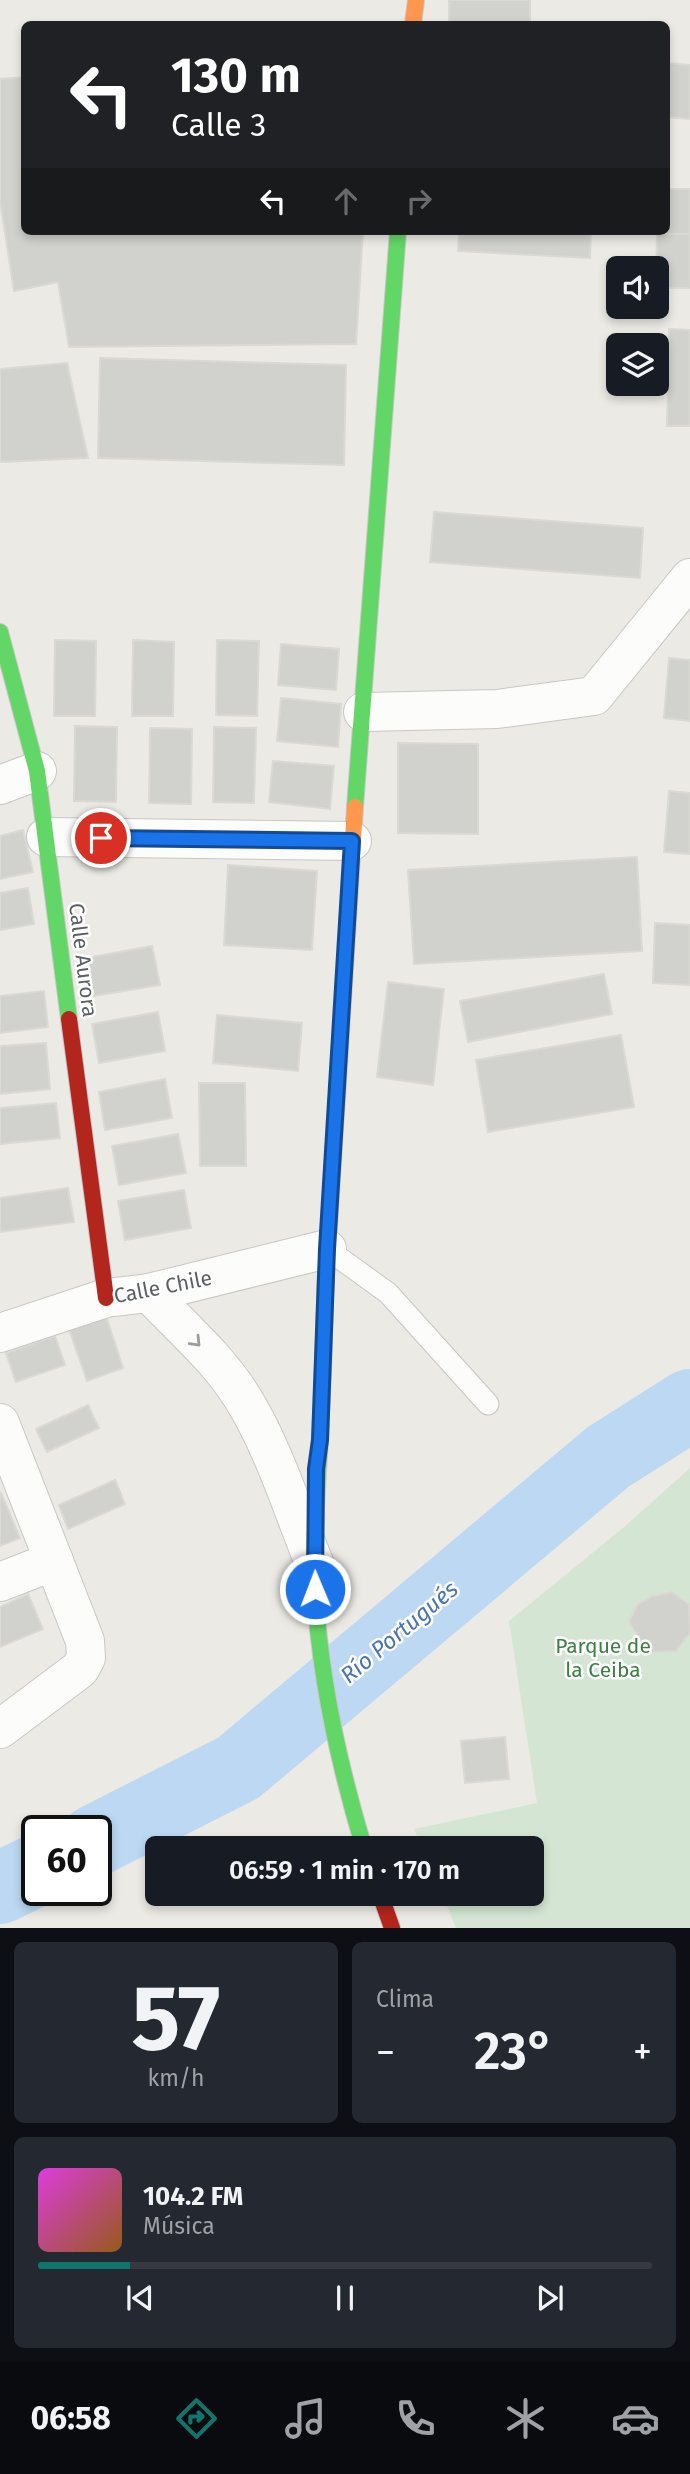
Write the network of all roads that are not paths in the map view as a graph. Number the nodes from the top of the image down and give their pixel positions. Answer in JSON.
{"nodes":[{"id":1,"x":416,"y":0,"type":"edge"},
{"id":2,"x":413,"y":21,"type":"edge"},
{"id":3,"x":398,"y":235,"type":"edge"},
{"id":4,"x":690,"y":578,"type":"edge"},
{"id":5,"x":0,"y":632,"type":"edge"},
{"id":6,"x":363,"y":712,"type":"junction"},
{"id":7,"x":37,"y":771,"type":"junction"},
{"id":8,"x":0,"y":785,"type":"edge"},
{"id":9,"x":46,"y":837,"type":"junction"},
{"id":10,"x":352,"y":841,"type":"junction"},
{"id":11,"x":327,"y":1249,"type":"junction"},
{"id":12,"x":149,"y":1293,"type":"junction"},
{"id":13,"x":106,"y":1298,"type":"junction"},
{"id":14,"x":0,"y":1333,"type":"edge"},
{"id":15,"x":488,"y":1404,"type":"dead end"},
{"id":16,"x":0,"y":1423,"type":"edge"},
{"id":17,"x":54,"y":1561,"type":"junction"},
{"id":18,"x":315,"y":1565,"type":"junction"},
{"id":19,"x":0,"y":1582,"type":"edge"},
{"id":20,"x":0,"y":1729,"type":"edge"},
{"id":21,"x":360,"y":1836,"type":"edge"},
{"id":22,"x":384,"y":1906,"type":"edge"},
{"id":23,"x":392,"y":1928,"type":"edge"}],
"edges":[{"from":1,"to":2,"type":"main road"},
{"from":3,"to":6,"type":"main road"},
{"from":4,"to":6,"type":"street"},
{"from":5,"to":7,"type":"main road","name":"Calle Aurora"},
{"from":6,"to":10,"type":"main road"},
{"from":7,"to":8,"type":"street"},
{"from":7,"to":9,"type":"main road","name":"Calle Aurora"},
{"from":9,"to":10,"type":"street"},
{"from":9,"to":13,"type":"main road","name":"Calle Aurora"},
{"from":10,"to":11,"type":"main road"},
{"from":11,"to":12,"type":"street","name":"Calle Chile"},
{"from":11,"to":15,"type":"lane"},
{"from":11,"to":18,"type":"main road"},
{"from":12,"to":13,"type":"street","name":"Calle Chile"},
{"from":12,"to":18,"type":"street","one_way":true},
{"from":13,"to":14,"type":"street","name":"Calle Chile"},
{"from":16,"to":17,"type":"street"},
{"from":17,"to":19,"type":"street"},
{"from":17,"to":20,"type":"street"},
{"from":18,"to":21,"type":"main road"},
{"from":22,"to":23,"type":"main road"}]}
